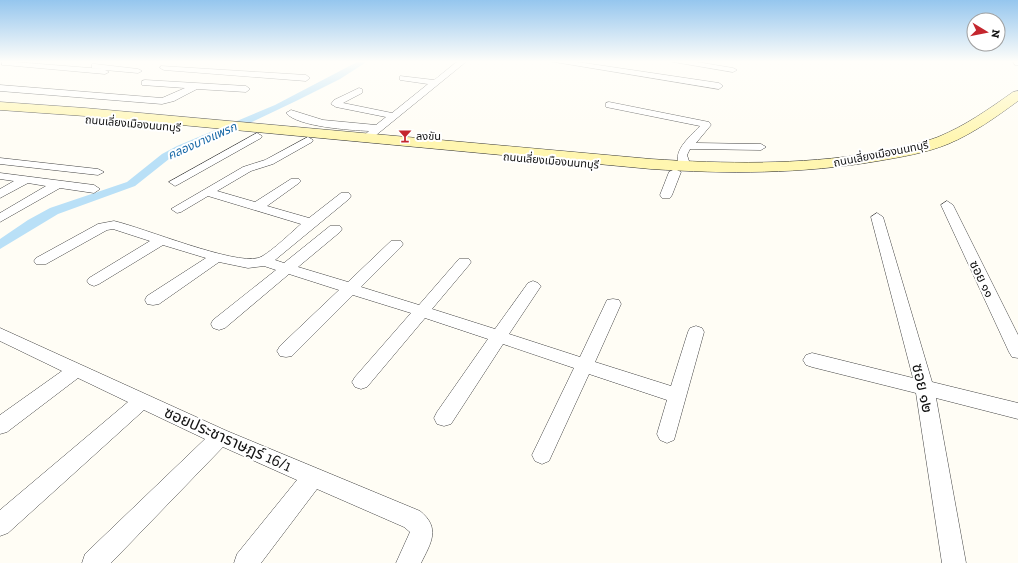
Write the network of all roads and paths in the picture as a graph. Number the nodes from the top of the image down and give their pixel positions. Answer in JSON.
{"nodes":[{"id":1,"x":193,"y":87,"type":"edge"},
{"id":2,"x":213,"y":87,"type":"edge"},
{"id":3,"x":430,"y":87,"type":"edge"},
{"id":4,"x":0,"y":88,"type":"edge"},
{"id":5,"x":246,"y":89,"type":"dead end"},
{"id":6,"x":359,"y":91,"type":"dead end"},
{"id":7,"x":1018,"y":94,"type":"edge"},
{"id":8,"x":609,"y":106,"type":"dead end"},
{"id":9,"x":2,"y":108,"type":"edge"},
{"id":10,"x":1018,"y":108,"type":"edge"},
{"id":11,"x":291,"y":113,"type":"dead end"},
{"id":12,"x":395,"y":116,"type":"junction"},
{"id":13,"x":216,"y":128,"type":"junction"},
{"id":14,"x":378,"y":128,"type":"junction"},
{"id":15,"x":252,"y":133,"type":"junction"},
{"id":16,"x":366,"y":138,"type":"junction"},
{"id":17,"x":303,"y":140,"type":"junction"},
{"id":18,"x":688,"y":146,"type":"junction"},
{"id":19,"x":761,"y":147,"type":"dead end"},
{"id":20,"x":3,"y":163,"type":"edge"},
{"id":21,"x":680,"y":169,"type":"junction"},
{"id":22,"x":98,"y":172,"type":"dead end"},
{"id":23,"x":0,"y":176,"type":"edge"},
{"id":24,"x":26,"y":180,"type":"junction"},
{"id":25,"x":295,"y":181,"type":"dead end"},
{"id":26,"x":175,"y":182,"type":"dead end"},
{"id":27,"x":58,"y":184,"type":"junction"},
{"id":28,"x":94,"y":189,"type":"dead end"},
{"id":29,"x":207,"y":192,"type":"junction"},
{"id":30,"x":0,"y":194,"type":"edge"},
{"id":31,"x":666,"y":195,"type":"dead end"},
{"id":32,"x":345,"y":196,"type":"dead end"},
{"id":33,"x":947,"y":205,"type":"dead end"},
{"id":34,"x":257,"y":207,"type":"junction"},
{"id":35,"x":177,"y":209,"type":"dead end"},
{"id":36,"x":877,"y":217,"type":"dead end"},
{"id":37,"x":0,"y":218,"type":"edge"},
{"id":38,"x":311,"y":223,"type":"junction"},
{"id":39,"x":335,"y":229,"type":"dead end"},
{"id":40,"x":161,"y":240,"type":"junction"},
{"id":41,"x":396,"y":244,"type":"dead end"},
{"id":42,"x":217,"y":257,"type":"junction"},
{"id":43,"x":41,"y":261,"type":"dead end"},
{"id":44,"x":264,"y":262,"type":"junction"},
{"id":45,"x":464,"y":262,"type":"dead end"},
{"id":46,"x":286,"y":268,"type":"junction"},
{"id":47,"x":94,"y":281,"type":"dead end"},
{"id":48,"x":533,"y":286,"type":"dead end"},
{"id":49,"x":351,"y":289,"type":"junction"},
{"id":50,"x":153,"y":300,"type":"dead end"},
{"id":51,"x":613,"y":304,"type":"dead end"},
{"id":52,"x":421,"y":311,"type":"junction"},
{"id":53,"x":219,"y":324,"type":"dead end"},
{"id":54,"x":696,"y":332,"type":"dead end"},
{"id":55,"x":499,"y":338,"type":"junction"},
{"id":56,"x":5,"y":341,"type":"edge"},
{"id":57,"x":286,"y":350,"type":"dead end"},
{"id":58,"x":1018,"y":352,"type":"edge"},
{"id":59,"x":812,"y":360,"type":"dead end"},
{"id":60,"x":584,"y":366,"type":"junction"},
{"id":61,"x":75,"y":371,"type":"junction"},
{"id":62,"x":361,"y":382,"type":"dead end"},
{"id":63,"x":925,"y":388,"type":"junction"},
{"id":64,"x":678,"y":396,"type":"junction"},
{"id":65,"x":142,"y":401,"type":"junction"},
{"id":66,"x":1018,"y":411,"type":"edge"},
{"id":67,"x":444,"y":418,"type":"dead end"},
{"id":68,"x":0,"y":426,"type":"edge"},
{"id":69,"x":666,"y":434,"type":"dead end"},
{"id":70,"x":220,"y":437,"type":"junction"},
{"id":71,"x":542,"y":455,"type":"dead end"},
{"id":72,"x":313,"y":477,"type":"junction"},
{"id":73,"x":0,"y":525,"type":"edge"},
{"id":74,"x":94,"y":563,"type":"edge"},
{"id":75,"x":246,"y":563,"type":"edge"},
{"id":76,"x":408,"y":563,"type":"edge"},
{"id":77,"x":954,"y":563,"type":"edge"}],
"edges":[{"from":1,"to":4,"type":"street"},
{"from":2,"to":5,"type":"street"},
{"from":3,"to":12,"type":"street"},
{"from":6,"to":12,"type":"street"},
{"from":7,"to":21,"type":"main road","name":"ถนนเลี่ยงเมืองนนทบุรี"},
{"from":8,"to":18,"type":"street"},
{"from":9,"to":13,"type":"main road","name":"ถนนเลี่ยงเมืองนนทบุรี"},
{"from":9,"to":13,"type":"main road","name":"ถนนเลี่ยงเมืองนนทบุรี"},
{"from":10,"to":21,"type":"main road","name":"ถนนเลี่ยงเมืองนนทบุรี"},
{"from":11,"to":14,"type":"street"},
{"from":12,"to":14,"type":"street"},
{"from":13,"to":15,"type":"main road","name":"ถนนเลี่ยงเมืองนนทบุรี"},
{"from":14,"to":16,"type":"street"},
{"from":15,"to":16,"type":"main road","name":"ถนนเลี่ยงเมืองนนทบุรี"},
{"from":15,"to":17,"type":"main road","name":"ถนนเลี่ยงเมืองนนทบุรี"},
{"from":15,"to":26,"type":"street"},
{"from":16,"to":21,"type":"main road","name":"ถนนเลี่ยงเมืองนนทบุรี"},
{"from":17,"to":21,"type":"main road","name":"ถนนเลี่ยงเมืองนนทบุรี"},
{"from":17,"to":29,"type":"street"},
{"from":18,"to":19,"type":"street"},
{"from":18,"to":21,"type":"street"},
{"from":20,"to":22,"type":"street"},
{"from":21,"to":31,"type":"street"},
{"from":23,"to":24,"type":"street"},
{"from":24,"to":27,"type":"street"},
{"from":24,"to":30,"type":"street"},
{"from":25,"to":34,"type":"street"},
{"from":27,"to":28,"type":"street"},
{"from":27,"to":37,"type":"street"},
{"from":29,"to":34,"type":"street"},
{"from":29,"to":35,"type":"street"},
{"from":32,"to":38,"type":"street"},
{"from":33,"to":58,"type":"street","name":"ซอย ๑๑"},
{"from":34,"to":38,"type":"street"},
{"from":36,"to":63,"type":"street","name":"ซอย ๑๒"},
{"from":38,"to":44,"type":"street"},
{"from":39,"to":46,"type":"street"},
{"from":40,"to":42,"type":"street"},
{"from":40,"to":43,"type":"street"},
{"from":40,"to":47,"type":"street"},
{"from":41,"to":49,"type":"street"},
{"from":42,"to":44,"type":"street"},
{"from":42,"to":50,"type":"street"},
{"from":44,"to":46,"type":"street"},
{"from":45,"to":52,"type":"street"},
{"from":46,"to":49,"type":"street"},
{"from":46,"to":53,"type":"street"},
{"from":48,"to":55,"type":"street"},
{"from":49,"to":52,"type":"street"},
{"from":49,"to":57,"type":"street"},
{"from":51,"to":60,"type":"street"},
{"from":52,"to":55,"type":"street"},
{"from":52,"to":62,"type":"street"},
{"from":54,"to":64,"type":"street"},
{"from":55,"to":60,"type":"street"},
{"from":55,"to":67,"type":"street"},
{"from":56,"to":61,"type":"street","name":"ซอยประชาราษฎร์ 16/1"},
{"from":59,"to":63,"type":"street"},
{"from":60,"to":64,"type":"street"},
{"from":60,"to":71,"type":"street"},
{"from":61,"to":65,"type":"street","name":"ซอยประชาราษฎร์ 16/1"},
{"from":61,"to":68,"type":"street"},
{"from":63,"to":66,"type":"street"},
{"from":63,"to":77,"type":"street","name":"ซอย ๑๒"},
{"from":64,"to":69,"type":"street"},
{"from":65,"to":70,"type":"street","name":"ซอยประชาราษฎร์ 16/1"},
{"from":65,"to":73,"type":"street"},
{"from":70,"to":72,"type":"street","name":"ซอยประชาราษฎร์ 16/1"},
{"from":70,"to":74,"type":"street"},
{"from":72,"to":75,"type":"street"},
{"from":72,"to":76,"type":"street","name":"ซอยประชาราษฎร์ 16/1"}]}
